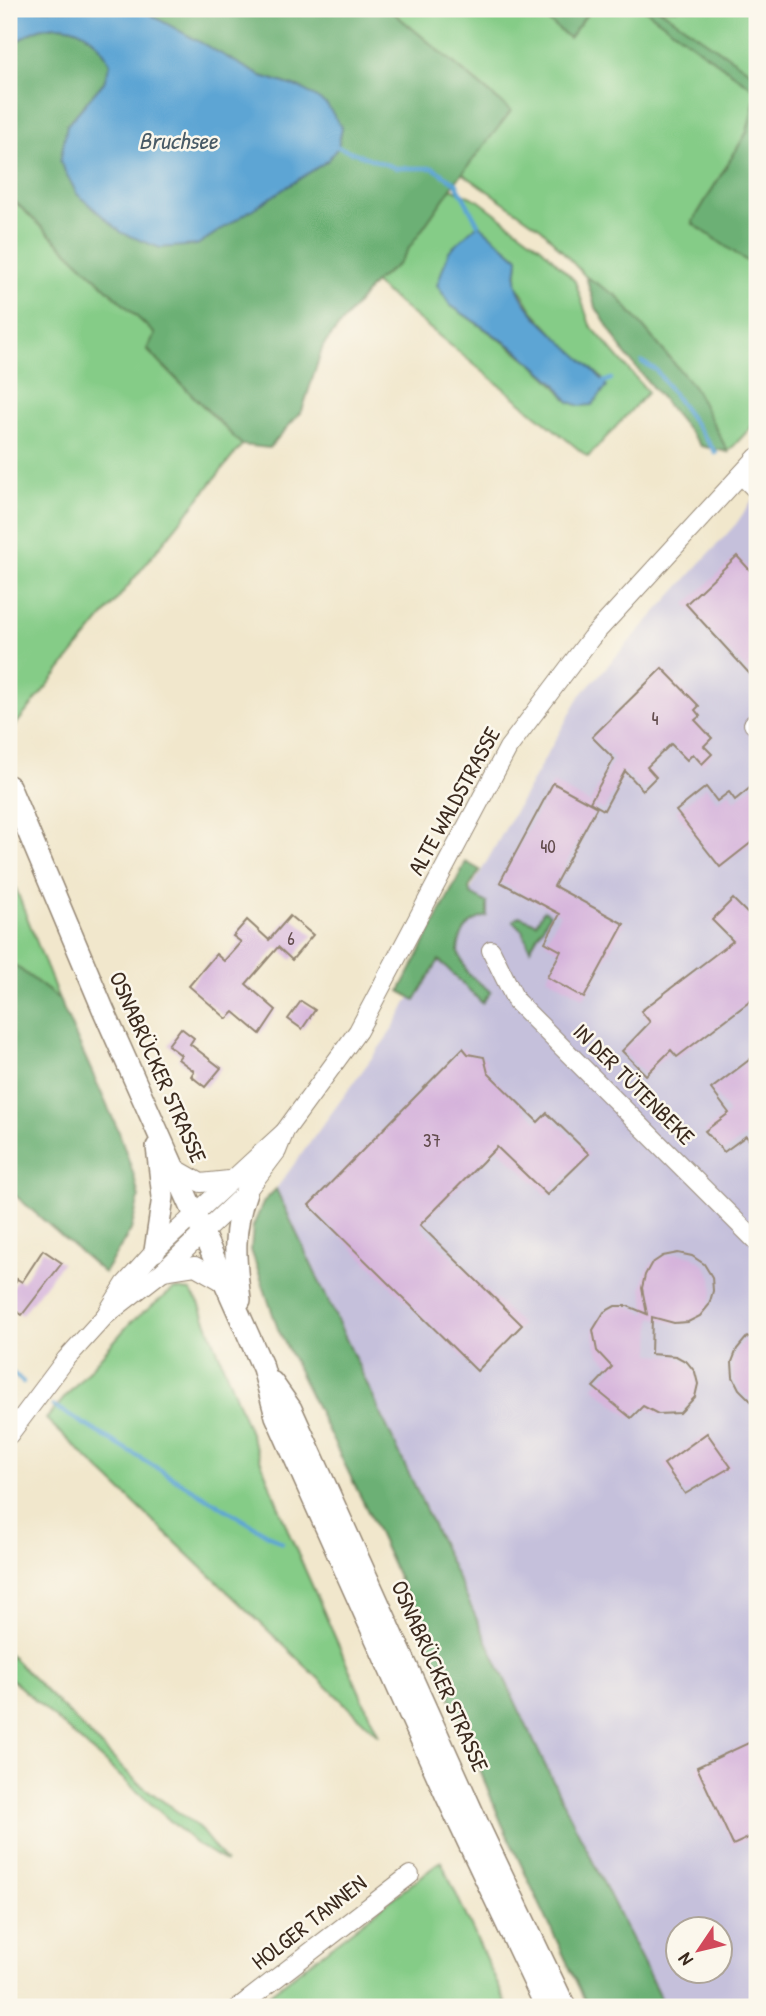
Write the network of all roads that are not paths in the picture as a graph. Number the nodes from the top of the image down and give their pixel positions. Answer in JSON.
{"nodes":[{"id":1,"x":757,"y":457,"type":"edge"},
{"id":2,"x":741,"y":475,"type":"junction"},
{"id":3,"x":757,"y":491,"type":"edge"},
{"id":4,"x":9,"y":786,"type":"edge"},
{"id":5,"x":491,"y":950,"type":"dead end"},
{"id":6,"x":155,"y":1127,"type":"junction"},
{"id":7,"x":173,"y":1167,"type":"junction"},
{"id":8,"x":238,"y":1186,"type":"junction"},
{"id":9,"x":199,"y":1224,"type":"junction"},
{"id":10,"x":757,"y":1242,"type":"edge"},
{"id":11,"x":155,"y":1251,"type":"junction"},
{"id":12,"x":163,"y":1271,"type":"junction"},
{"id":13,"x":225,"y":1283,"type":"junction"},
{"id":14,"x":105,"y":1316,"type":"junction"},
{"id":15,"x":243,"y":1322,"type":"junction"},
{"id":16,"x":263,"y":1368,"type":"junction"},
{"id":17,"x":9,"y":1434,"type":"edge"},
{"id":18,"x":410,"y":1875,"type":"dead end"},
{"id":19,"x":239,"y":2007,"type":"edge"},
{"id":20,"x":546,"y":2007,"type":"edge"},
{"id":21,"x":565,"y":2007,"type":"edge"}],
"edges":[{"from":1,"to":2,"type":"street","name":"ALTE WALDSTRASSE"},
{"from":2,"to":3,"type":"street"},
{"from":2,"to":8,"type":"street","name":"ALTE WALDSTRASSE"},
{"from":4,"to":6,"type":"main road","name":"OSNABRÜCKER STRASSE"},
{"from":5,"to":10,"type":"street","name":"IN DER TÜTENBEKE"},
{"from":6,"to":7,"type":"main road","name":"OSNABRÜCKER STRASSE"},
{"from":6,"to":11,"type":"main road"},
{"from":7,"to":8,"type":"street"},
{"from":7,"to":9,"type":"main road","name":"OSNABRÜCKER STRASSE"},
{"from":8,"to":9,"type":"street","name":"ALTE WALDSTRASSE"},
{"from":8,"to":15,"type":"main road"},
{"from":9,"to":11,"type":"street","name":"ALTE WALDSTRASSE"},
{"from":9,"to":12,"type":"street","name":"ALTE WALDSTRASSE"},
{"from":9,"to":13,"type":"main road","name":"OSNABRÜCKER STRASSE"},
{"from":11,"to":14,"type":"street","name":"ALTE WALDSTRASSE"},
{"from":12,"to":13,"type":"street"},
{"from":12,"to":14,"type":"street","name":"ALTE WALDSTRASSE"},
{"from":13,"to":15,"type":"main road","name":"OSNABRÜCKER STRASSE"},
{"from":14,"to":17,"type":"street","name":"ALTE WALDSTRASSE"},
{"from":15,"to":16,"type":"main road","name":"OSNABRÜCKER STRASSE"},
{"from":16,"to":20,"type":"main road","name":"OSNABRÜCKER STRASSE"},
{"from":16,"to":21,"type":"main road","name":"OSNABRÜCKER STRASSE"},
{"from":18,"to":19,"type":"street","name":"HOLGER TANNEN"}]}
